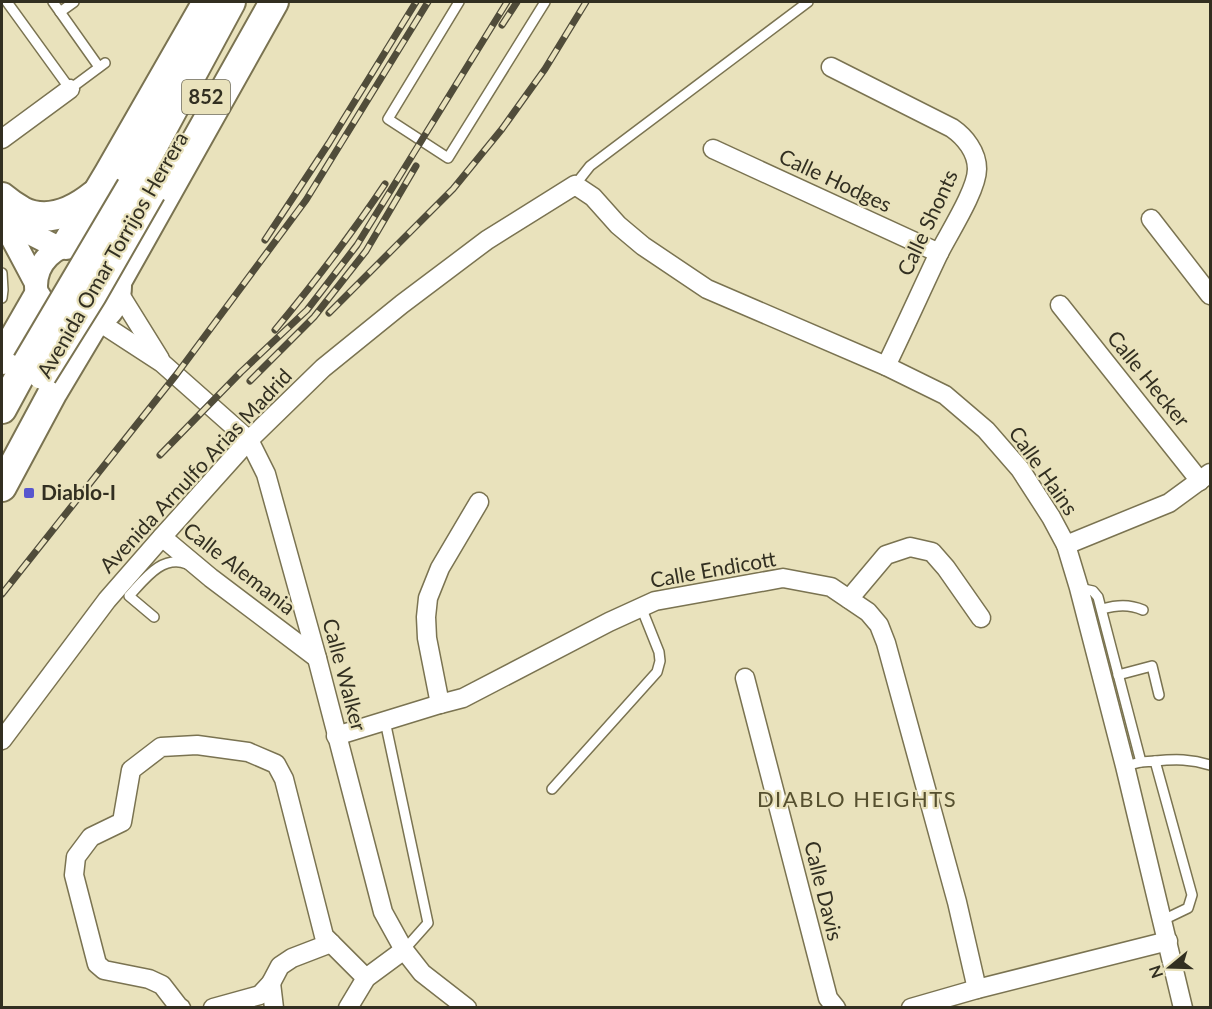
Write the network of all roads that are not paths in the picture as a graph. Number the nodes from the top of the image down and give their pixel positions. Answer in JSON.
{"nodes":[{"id":1,"x":7,"y":2,"type":"edge"},
{"id":2,"x":53,"y":2,"type":"edge"},
{"id":3,"x":74,"y":2,"type":"edge"},
{"id":4,"x":207,"y":2,"type":"edge"},
{"id":5,"x":231,"y":2,"type":"edge"},
{"id":6,"x":261,"y":2,"type":"edge"},
{"id":7,"x":274,"y":2,"type":"edge"},
{"id":8,"x":459,"y":2,"type":"edge"},
{"id":9,"x":545,"y":2,"type":"edge"},
{"id":10,"x":808,"y":2,"type":"edge"},
{"id":11,"x":60,"y":12,"type":"junction"},
{"id":12,"x":831,"y":67,"type":"dead end"},
{"id":13,"x":70,"y":89,"type":"junction"},
{"id":14,"x":2,"y":139,"type":"edge"},
{"id":15,"x":713,"y":149,"type":"dead end"},
{"id":16,"x":575,"y":185,"type":"junction"},
{"id":17,"x":130,"y":189,"type":"junction"},
{"id":18,"x":2,"y":198,"type":"edge"},
{"id":19,"x":2,"y":219,"type":"edge"},
{"id":20,"x":1151,"y":219,"type":"dead end"},
{"id":21,"x":62,"y":247,"type":"junction"},
{"id":22,"x":939,"y":253,"type":"junction"},
{"id":23,"x":2,"y":273,"type":"edge"},
{"id":24,"x":119,"y":286,"type":"junction"},
{"id":25,"x":37,"y":291,"type":"junction"},
{"id":26,"x":1210,"y":295,"type":"edge"},
{"id":27,"x":2,"y":298,"type":"edge"},
{"id":28,"x":1060,"y":305,"type":"dead end"},
{"id":29,"x":96,"y":324,"type":"junction"},
{"id":30,"x":162,"y":363,"type":"junction"},
{"id":31,"x":886,"y":366,"type":"junction"},
{"id":32,"x":25,"y":370,"type":"edge"},
{"id":33,"x":2,"y":409,"type":"edge"},
{"id":34,"x":249,"y":440,"type":"junction"},
{"id":35,"x":2,"y":446,"type":"edge"},
{"id":36,"x":1205,"y":477,"type":"edge"},
{"id":37,"x":2,"y":487,"type":"edge"},
{"id":38,"x":479,"y":502,"type":"dead end"},
{"id":39,"x":162,"y":537,"type":"junction"},
{"id":40,"x":1066,"y":545,"type":"junction"},
{"id":41,"x":201,"y":570,"type":"junction"},
{"id":42,"x":1079,"y":588,"type":"junction"},
{"id":43,"x":849,"y":599,"type":"junction"},
{"id":44,"x":641,"y":607,"type":"junction"},
{"id":45,"x":1102,"y":609,"type":"junction"},
{"id":46,"x":1143,"y":610,"type":"dead end"},
{"id":47,"x":154,"y":617,"type":"dead end"},
{"id":48,"x":981,"y":618,"type":"dead end"},
{"id":49,"x":317,"y":657,"type":"junction"},
{"id":50,"x":1118,"y":675,"type":"junction"},
{"id":51,"x":745,"y":678,"type":"dead end"},
{"id":52,"x":1160,"y":695,"type":"dead end"},
{"id":53,"x":440,"y":704,"type":"junction"},
{"id":54,"x":385,"y":721,"type":"junction"},
{"id":55,"x":336,"y":736,"type":"junction"},
{"id":56,"x":2,"y":740,"type":"edge"},
{"id":57,"x":1155,"y":761,"type":"junction"},
{"id":58,"x":1133,"y":764,"type":"junction"},
{"id":59,"x":1210,"y":765,"type":"edge"},
{"id":60,"x":552,"y":789,"type":"dead end"},
{"id":61,"x":1163,"y":920,"type":"junction"},
{"id":62,"x":1168,"y":941,"type":"junction"},
{"id":63,"x":331,"y":943,"type":"junction"},
{"id":64,"x":404,"y":950,"type":"junction"},
{"id":65,"x":366,"y":978,"type":"junction"},
{"id":66,"x":271,"y":983,"type":"junction"},
{"id":67,"x":977,"y":989,"type":"junction"},
{"id":68,"x":181,"y":1008,"type":"edge"},
{"id":69,"x":213,"y":1008,"type":"edge"},
{"id":70,"x":274,"y":1008,"type":"edge"},
{"id":71,"x":348,"y":1008,"type":"edge"},
{"id":72,"x":467,"y":1008,"type":"edge"},
{"id":73,"x":836,"y":1008,"type":"edge"},
{"id":74,"x":911,"y":1008,"type":"edge"},
{"id":75,"x":1183,"y":1008,"type":"edge"}],
"edges":[{"from":1,"to":13,"type":"lane"},
{"from":2,"to":11,"type":"lane"},
{"from":3,"to":11,"type":"lane"},
{"from":4,"to":17,"type":"main road"},
{"from":5,"to":17,"type":"main road","name":"Avenida Omar Torrijos Herrera","number":"852"},
{"from":6,"to":17,"type":"main road","name":"Avenida Omar Torrijos Herrera","number":"852"},
{"from":7,"to":17,"type":"main road"},
{"from":8,"to":9,"type":"lane"},
{"from":10,"to":16,"type":"lane"},
{"from":11,"to":13,"type":"lane"},
{"from":12,"to":22,"type":"street","name":"Calle Shonts"},
{"from":13,"to":14,"type":"street"},
{"from":15,"to":22,"type":"street","name":"Calle Hodges"},
{"from":16,"to":31,"type":"street","name":"Calle Hains"},
{"from":16,"to":34,"type":"street","name":"Avenida Arnulfo Arias Madrid"},
{"from":17,"to":18,"type":"main road"},
{"from":17,"to":21,"type":"main road"},
{"from":17,"to":24,"type":"main road"},
{"from":17,"to":32,"type":"main road","name":"Avenida Omar Torrijos Herrera","number":"852","bridge":true},
{"from":19,"to":21,"type":"street"},
{"from":19,"to":25,"type":"street"},
{"from":20,"to":26,"type":"street"},
{"from":21,"to":24,"type":"street"},
{"from":21,"to":25,"type":"street"},
{"from":22,"to":31,"type":"street","name":"Calle Shonts"},
{"from":23,"to":27,"type":"lane"},
{"from":24,"to":29,"type":"street"},
{"from":24,"to":30,"type":"street","name":"Calle Walker"},
{"from":25,"to":29,"type":"street"},
{"from":25,"to":32,"type":"main road"},
{"from":28,"to":36,"type":"street","name":"Calle Hecker"},
{"from":29,"to":30,"type":"street","name":"Calle Walker"},
{"from":29,"to":32,"type":"main road"},
{"from":30,"to":34,"type":"street","name":"Calle Walker"},
{"from":31,"to":40,"type":"street","name":"Calle Hains"},
{"from":32,"to":33,"type":"main road","name":"Avenida Omar Torrijos Herrera"},
{"from":32,"to":35,"type":"main road","name":"Avenida Omar Torrijos Herrera"},
{"from":32,"to":37,"type":"main road"},
{"from":34,"to":39,"type":"street","name":"Avenida Arnulfo Arias Madrid"},
{"from":34,"to":49,"type":"street","name":"Calle Walker"},
{"from":36,"to":40,"type":"street"},
{"from":38,"to":53,"type":"street"},
{"from":39,"to":41,"type":"street","name":"Calle Alemania"},
{"from":39,"to":56,"type":"street","name":"Avenida Arnulfo Arias Madrid"},
{"from":40,"to":42,"type":"street","name":"Calle Hains"},
{"from":41,"to":47,"type":"lane"},
{"from":41,"to":49,"type":"street","name":"Calle Alemania"},
{"from":42,"to":45,"type":"lane"},
{"from":42,"to":58,"type":"street","name":"Calle Hains"},
{"from":43,"to":44,"type":"street","name":"Calle Endicott"},
{"from":43,"to":48,"type":"street"},
{"from":43,"to":67,"type":"street","name":"Calle Endicott"},
{"from":44,"to":53,"type":"street","name":"Calle Endicott"},
{"from":44,"to":60,"type":"lane"},
{"from":45,"to":46,"type":"lane"},
{"from":45,"to":50,"type":"lane"},
{"from":49,"to":55,"type":"street","name":"Calle Walker"},
{"from":50,"to":52,"type":"lane"},
{"from":50,"to":58,"type":"lane"},
{"from":51,"to":73,"type":"street","name":"Calle Davis"},
{"from":53,"to":54,"type":"street","name":"Calle Endicott"},
{"from":54,"to":55,"type":"street","name":"Calle Endicott"},
{"from":54,"to":64,"type":"lane"},
{"from":55,"to":64,"type":"street","name":"Calle Walker"},
{"from":57,"to":58,"type":"lane"},
{"from":57,"to":59,"type":"lane"},
{"from":57,"to":61,"type":"lane"},
{"from":58,"to":61,"type":"street","name":"Calle Hains"},
{"from":61,"to":62,"type":"street","name":"Calle Hains"},
{"from":62,"to":67,"type":"street"},
{"from":62,"to":75,"type":"street","name":"Calle Hains"},
{"from":63,"to":65,"type":"street"},
{"from":63,"to":66,"type":"street"},
{"from":63,"to":68,"type":"street"},
{"from":64,"to":65,"type":"street"},
{"from":64,"to":72,"type":"street","name":"Calle Walker"},
{"from":65,"to":71,"type":"street"},
{"from":66,"to":69,"type":"street"},
{"from":66,"to":70,"type":"street"},
{"from":67,"to":74,"type":"street"}]}
